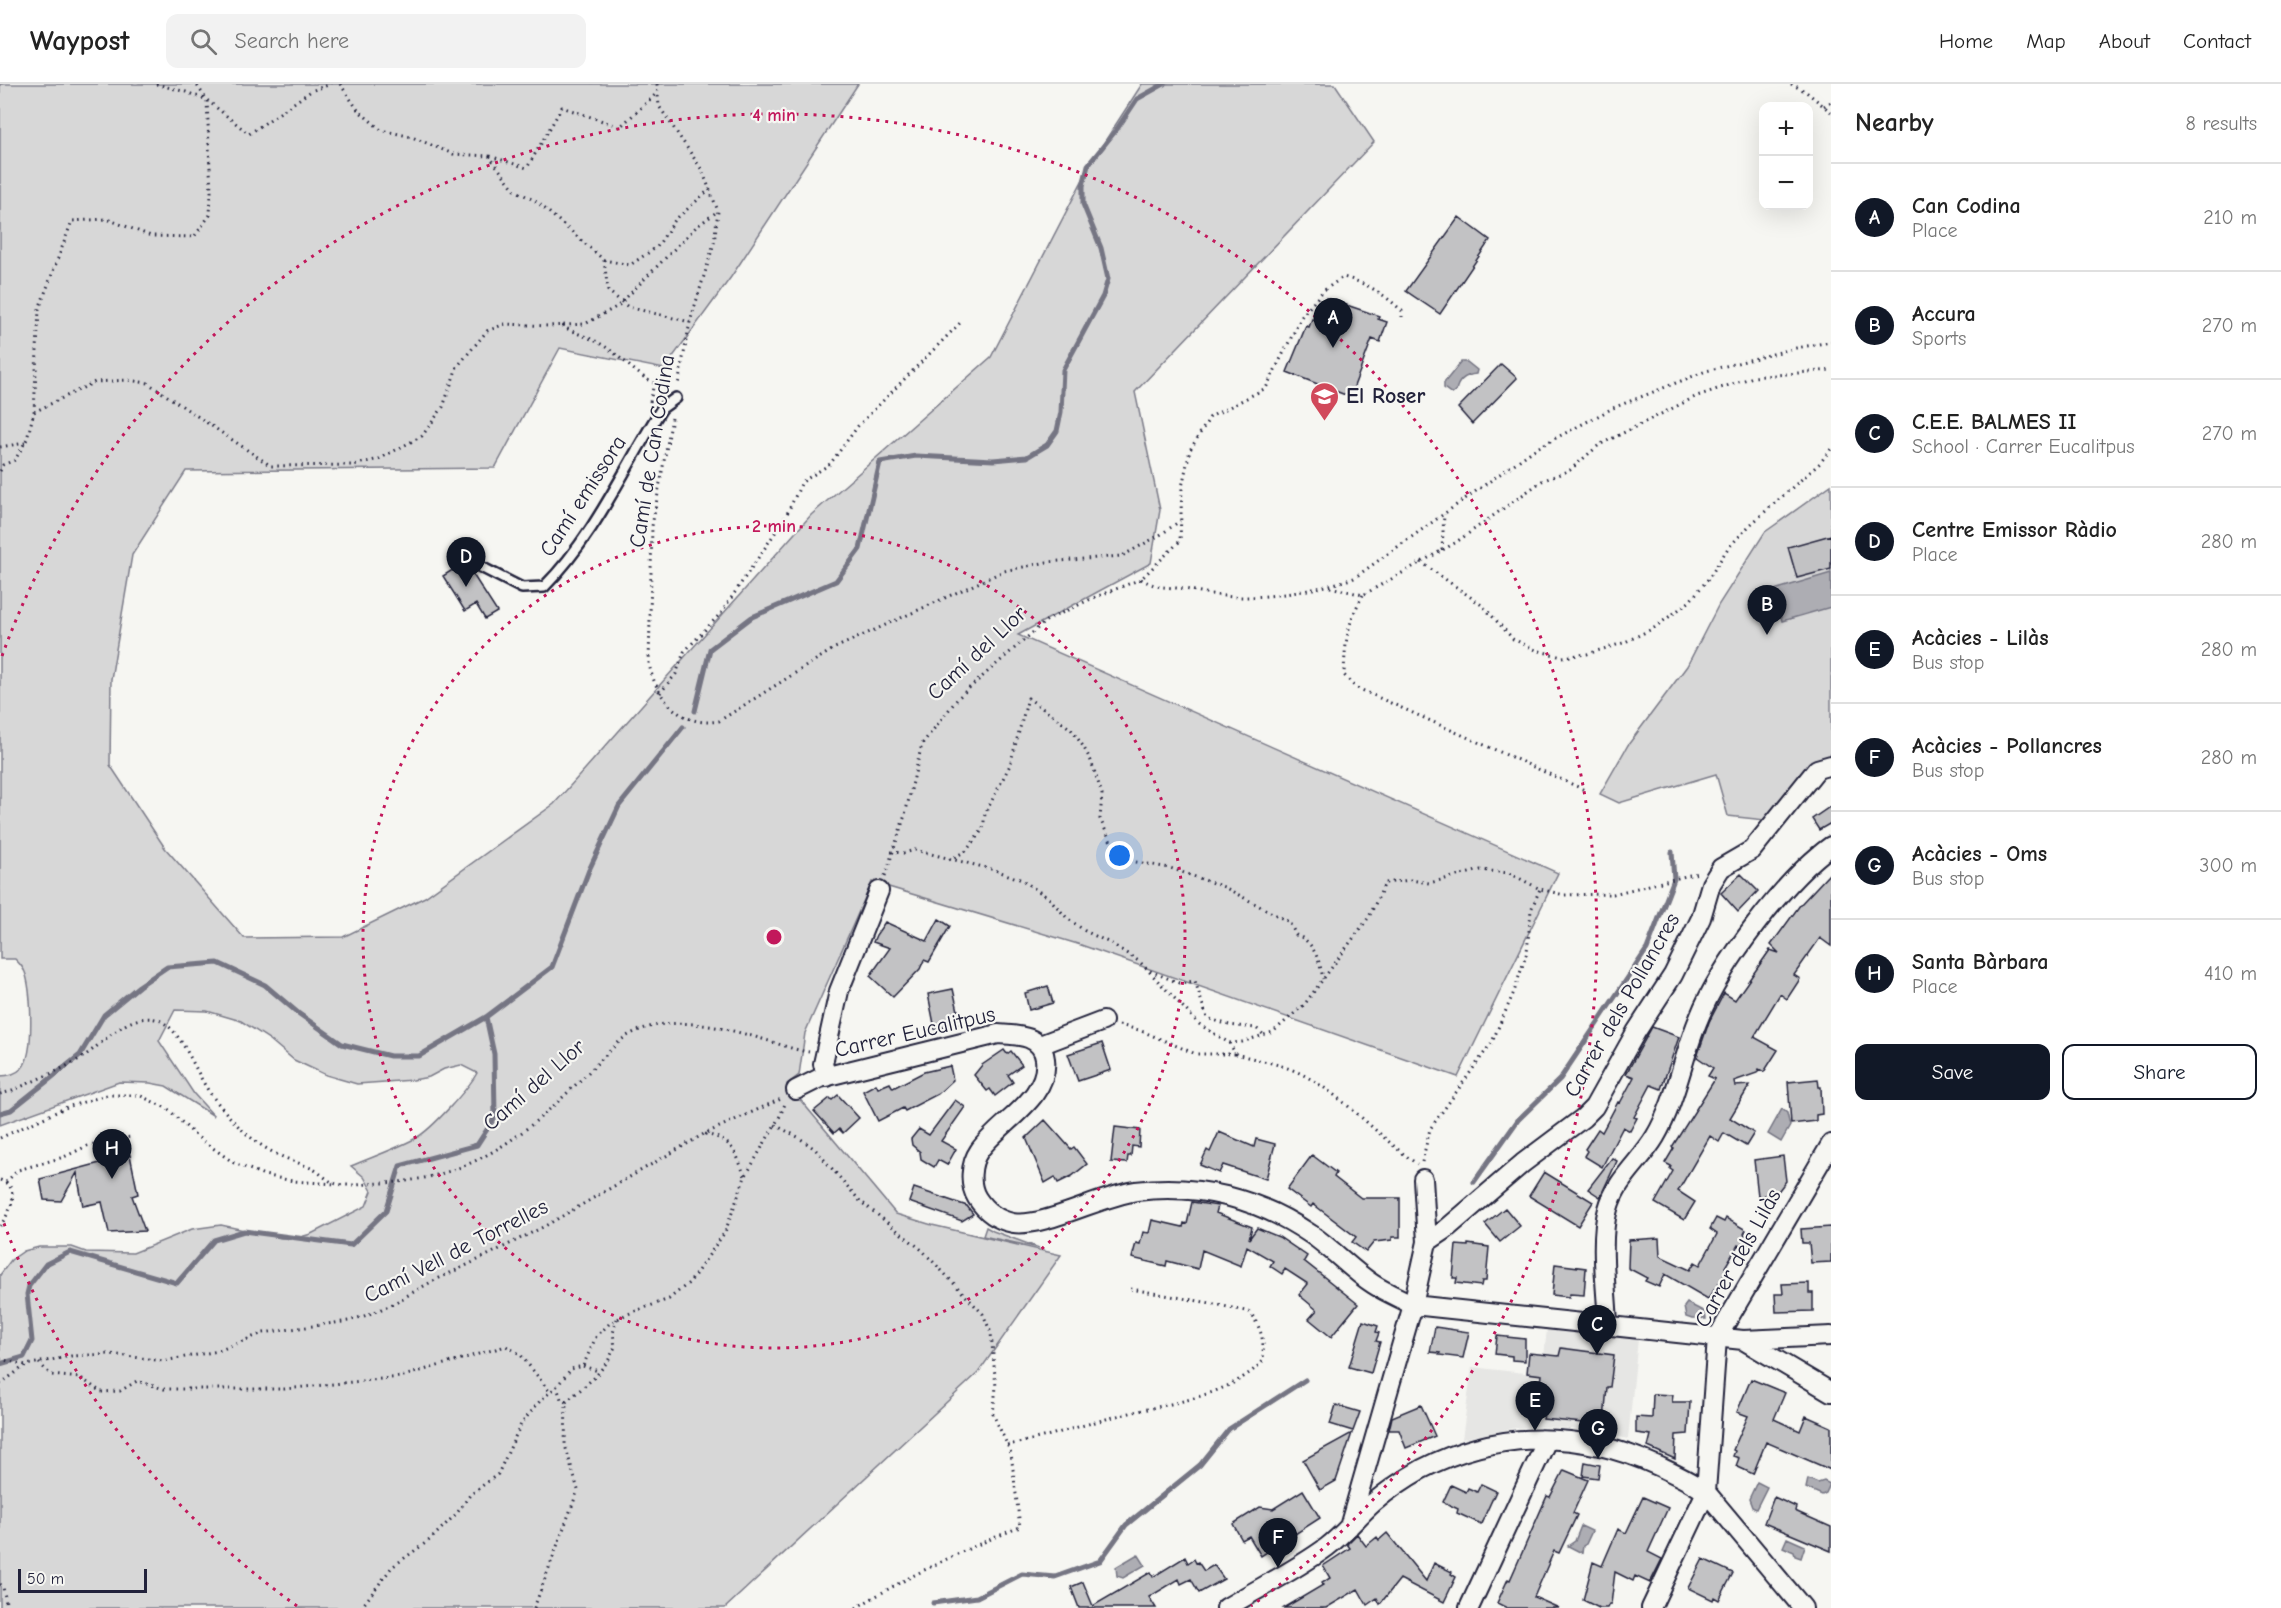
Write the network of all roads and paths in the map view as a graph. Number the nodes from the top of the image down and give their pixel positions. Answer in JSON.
{"nodes":[{"id":1,"x":156,"y":84,"type":"edge"},
{"id":2,"x":195,"y":84,"type":"edge"},
{"id":3,"x":331,"y":84,"type":"edge"},
{"id":4,"x":340,"y":84,"type":"edge"},
{"id":5,"x":657,"y":84,"type":"edge"},
{"id":6,"x":1791,"y":84,"type":"edge"},
{"id":7,"x":657,"y":93,"type":"junction"},
{"id":8,"x":207,"y":100,"type":"junction"},
{"id":9,"x":1831,"y":102,"type":"edge"},
{"id":10,"x":1824,"y":106,"type":"junction"},
{"id":11,"x":1831,"y":112,"type":"edge"},
{"id":12,"x":489,"y":156,"type":"junction"},
{"id":13,"x":710,"y":189,"type":"junction"},
{"id":14,"x":718,"y":211,"type":"junction"},
{"id":15,"x":604,"y":260,"type":"junction"},
{"id":16,"x":622,"y":302,"type":"junction"},
{"id":17,"x":1402,"y":317,"type":"dead end"},
{"id":18,"x":690,"y":322,"type":"junction"},
{"id":19,"x":960,"y":322,"type":"dead end"},
{"id":20,"x":560,"y":325,"type":"junction"},
{"id":21,"x":1831,"y":342,"type":"edge"},
{"id":22,"x":1831,"y":370,"type":"edge"},
{"id":23,"x":677,"y":394,"type":"junction"},
{"id":24,"x":34,"y":412,"type":"junction"},
{"id":25,"x":25,"y":443,"type":"junction"},
{"id":26,"x":0,"y":447,"type":"edge"},
{"id":27,"x":1831,"y":449,"type":"edge"},
{"id":28,"x":1,"y":465,"type":"edge"},
{"id":29,"x":0,"y":471,"type":"edge"},
{"id":30,"x":1444,"y":514,"type":"junction"},
{"id":31,"x":1180,"y":521,"type":"junction"},
{"id":32,"x":1442,"y":550,"type":"junction"},
{"id":33,"x":1421,"y":562,"type":"junction"},
{"id":34,"x":477,"y":564,"type":"dead end"},
{"id":35,"x":1141,"y":579,"type":"junction"},
{"id":36,"x":1329,"y":586,"type":"junction"},
{"id":37,"x":1363,"y":595,"type":"junction"},
{"id":38,"x":660,"y":693,"type":"junction"},
{"id":39,"x":1831,"y":765,"type":"edge"},
{"id":40,"x":1587,"y":791,"type":"dead end"},
{"id":41,"x":1831,"y":846,"type":"edge"},
{"id":42,"x":891,"y":852,"type":"junction"},
{"id":43,"x":949,"y":860,"type":"junction"},
{"id":44,"x":1721,"y":868,"type":"junction"},
{"id":45,"x":1540,"y":889,"type":"junction"},
{"id":46,"x":879,"y":891,"type":"joint"},
{"id":47,"x":1148,"y":970,"type":"junction"},
{"id":48,"x":1323,"y":979,"type":"junction"},
{"id":49,"x":1103,"y":1021,"type":"joint"},
{"id":50,"x":1264,"y":1035,"type":"junction"},
{"id":51,"x":1229,"y":1043,"type":"junction"},
{"id":52,"x":1040,"y":1045,"type":"junction"},
{"id":53,"x":825,"y":1054,"type":"junction"},
{"id":54,"x":1236,"y":1054,"type":"junction"},
{"id":55,"x":826,"y":1077,"type":"junction"},
{"id":56,"x":792,"y":1092,"type":"junction"},
{"id":57,"x":0,"y":1094,"type":"edge"},
{"id":58,"x":775,"y":1125,"type":"junction"},
{"id":59,"x":704,"y":1134,"type":"junction"},
{"id":60,"x":132,"y":1137,"type":"dead end"},
{"id":61,"x":0,"y":1138,"type":"edge"},
{"id":62,"x":1831,"y":1143,"type":"edge"},
{"id":63,"x":745,"y":1177,"type":"junction"},
{"id":64,"x":1423,"y":1179,"type":"dead end"},
{"id":65,"x":0,"y":1180,"type":"edge"},
{"id":66,"x":6,"y":1182,"type":"junction"},
{"id":67,"x":337,"y":1185,"type":"junction"},
{"id":68,"x":0,"y":1226,"type":"edge"},
{"id":69,"x":1427,"y":1242,"type":"junction"},
{"id":70,"x":1131,"y":1289,"type":"dead end"},
{"id":71,"x":1413,"y":1305,"type":"junction"},
{"id":72,"x":617,"y":1319,"type":"junction"},
{"id":73,"x":1608,"y":1326,"type":"junction"},
{"id":74,"x":1831,"y":1336,"type":"edge"},
{"id":75,"x":1717,"y":1338,"type":"junction"},
{"id":76,"x":1743,"y":1340,"type":"junction"},
{"id":77,"x":0,"y":1359,"type":"edge"},
{"id":78,"x":39,"y":1363,"type":"junction"},
{"id":79,"x":26,"y":1365,"type":"junction"},
{"id":80,"x":583,"y":1366,"type":"junction"},
{"id":81,"x":599,"y":1372,"type":"junction"},
{"id":82,"x":0,"y":1384,"type":"edge"},
{"id":83,"x":557,"y":1386,"type":"junction"},
{"id":84,"x":550,"y":1392,"type":"junction"},
{"id":85,"x":1831,"y":1392,"type":"edge"},
{"id":86,"x":566,"y":1402,"type":"junction"},
{"id":87,"x":1547,"y":1440,"type":"junction"},
{"id":88,"x":1007,"y":1445,"type":"junction"},
{"id":89,"x":1706,"y":1492,"type":"junction"},
{"id":90,"x":1349,"y":1527,"type":"junction"},
{"id":91,"x":0,"y":1584,"type":"edge"},
{"id":92,"x":7,"y":1608,"type":"edge"},
{"id":93,"x":361,"y":1608,"type":"edge"},
{"id":94,"x":534,"y":1608,"type":"edge"},
{"id":95,"x":856,"y":1608,"type":"edge"},
{"id":96,"x":1226,"y":1608,"type":"edge"},
{"id":97,"x":1469,"y":1608,"type":"edge"},
{"id":98,"x":1651,"y":1608,"type":"edge"},
{"id":99,"x":1803,"y":1608,"type":"edge"}],
"edges":[{"from":1,"to":8,"type":"path"},
{"from":2,"to":8,"type":"path"},
{"from":3,"to":8,"type":"path"},
{"from":4,"to":12,"type":"path"},
{"from":5,"to":7,"type":"path","name":"Camí de Can Codina"},
{"from":6,"to":10,"type":"path"},
{"from":7,"to":12,"type":"path"},
{"from":7,"to":13,"type":"path","name":"Camí de Can Codina"},
{"from":8,"to":24,"type":"path"},
{"from":9,"to":10,"type":"path"},
{"from":10,"to":11,"type":"path"},
{"from":12,"to":15,"type":"path"},
{"from":13,"to":14,"type":"path","name":"Camí de Can Codina"},
{"from":13,"to":15,"type":"path"},
{"from":14,"to":16,"type":"path"},
{"from":14,"to":18,"type":"path","name":"Camí de Can Codina"},
{"from":15,"to":16,"type":"path"},
{"from":16,"to":18,"type":"path"},
{"from":16,"to":20,"type":"path"},
{"from":17,"to":31,"type":"path"},
{"from":18,"to":23,"type":"path","name":"Camí de Can Codina"},
{"from":19,"to":38,"type":"path"},
{"from":20,"to":23,"type":"path"},
{"from":20,"to":24,"type":"path"},
{"from":21,"to":30,"type":"path"},
{"from":22,"to":32,"type":"path"},
{"from":23,"to":34,"type":"lane","name":"Camí emissora"},
{"from":23,"to":38,"type":"path","name":"Camí de Can Codina"},
{"from":24,"to":25,"type":"path"},
{"from":25,"to":26,"type":"path"},
{"from":25,"to":28,"type":"path"},
{"from":27,"to":33,"type":"path"},
{"from":28,"to":29,"type":"path"},
{"from":30,"to":32,"type":"path"},
{"from":30,"to":36,"type":"path"},
{"from":31,"to":35,"type":"path"},
{"from":31,"to":38,"type":"path","name":"Camí de Can Codina"},
{"from":32,"to":33,"type":"path"},
{"from":33,"to":37,"type":"path"},
{"from":35,"to":36,"type":"path"},
{"from":35,"to":42,"type":"path","name":"Camí del Llor"},
{"from":36,"to":37,"type":"path"},
{"from":37,"to":40,"type":"path"},
{"from":39,"to":44,"type":"street"},
{"from":41,"to":73,"type":"street"},
{"from":42,"to":43,"type":"path"},
{"from":42,"to":46,"type":"path","name":"Camí del Llor"},
{"from":43,"to":47,"type":"path"},
{"from":43,"to":48,"type":"path"},
{"from":44,"to":45,"type":"path"},
{"from":44,"to":69,"type":"street","name":"Carrer dels Pollancres"},
{"from":45,"to":48,"type":"path"},
{"from":45,"to":54,"type":"path"},
{"from":46,"to":53,"type":"street"},
{"from":47,"to":50,"type":"path"},
{"from":47,"to":51,"type":"path"},
{"from":48,"to":50,"type":"path"},
{"from":49,"to":52,"type":"street"},
{"from":49,"to":54,"type":"path"},
{"from":50,"to":51,"type":"path"},
{"from":51,"to":54,"type":"path"},
{"from":52,"to":55,"type":"street","name":"Carrer Eucalitpus"},
{"from":52,"to":71,"type":"street"},
{"from":53,"to":55,"type":"street"},
{"from":53,"to":67,"type":"path","name":"Camí del Llor"},
{"from":55,"to":56,"type":"street","name":"Carrer Eucalitpus"},
{"from":56,"to":58,"type":"path"},
{"from":56,"to":59,"type":"path","name":"Camí Vell de Torrelles"},
{"from":57,"to":67,"type":"path"},
{"from":58,"to":63,"type":"path"},
{"from":58,"to":88,"type":"path"},
{"from":59,"to":63,"type":"path"},
{"from":59,"to":78,"type":"path","name":"Camí Vell de Torrelles"},
{"from":60,"to":66,"type":"path"},
{"from":61,"to":67,"type":"path","name":"Camí del Llor"},
{"from":62,"to":75,"type":"street","name":"Carrer dels Lilàs"},
{"from":63,"to":72,"type":"path"},
{"from":64,"to":69,"type":"street"},
{"from":65,"to":66,"type":"path"},
{"from":66,"to":68,"type":"path"},
{"from":69,"to":71,"type":"street"},
{"from":70,"to":88,"type":"path"},
{"from":71,"to":73,"type":"street"},
{"from":71,"to":90,"type":"street"},
{"from":72,"to":80,"type":"path"},
{"from":72,"to":81,"type":"path"},
{"from":73,"to":75,"type":"street"},
{"from":74,"to":76,"type":"street"},
{"from":75,"to":76,"type":"street"},
{"from":75,"to":89,"type":"street","name":"Carrer dels Lilàs"},
{"from":76,"to":85,"type":"street"},
{"from":77,"to":79,"type":"path","name":"Camí Vell de Torrelles"},
{"from":78,"to":79,"type":"path","name":"Camí Vell de Torrelles"},
{"from":78,"to":84,"type":"path"},
{"from":79,"to":82,"type":"path"},
{"from":80,"to":81,"type":"path"},
{"from":80,"to":83,"type":"path"},
{"from":81,"to":86,"type":"path"},
{"from":83,"to":84,"type":"path"},
{"from":83,"to":86,"type":"path"},
{"from":84,"to":93,"type":"path"},
{"from":86,"to":94,"type":"path"},
{"from":87,"to":89,"type":"street"},
{"from":87,"to":90,"type":"street"},
{"from":87,"to":97,"type":"street"},
{"from":88,"to":95,"type":"path"},
{"from":89,"to":98,"type":"street","name":"Carrer dels Lilàs"},
{"from":89,"to":99,"type":"street"},
{"from":90,"to":96,"type":"street"},
{"from":91,"to":92,"type":"path"}]}
